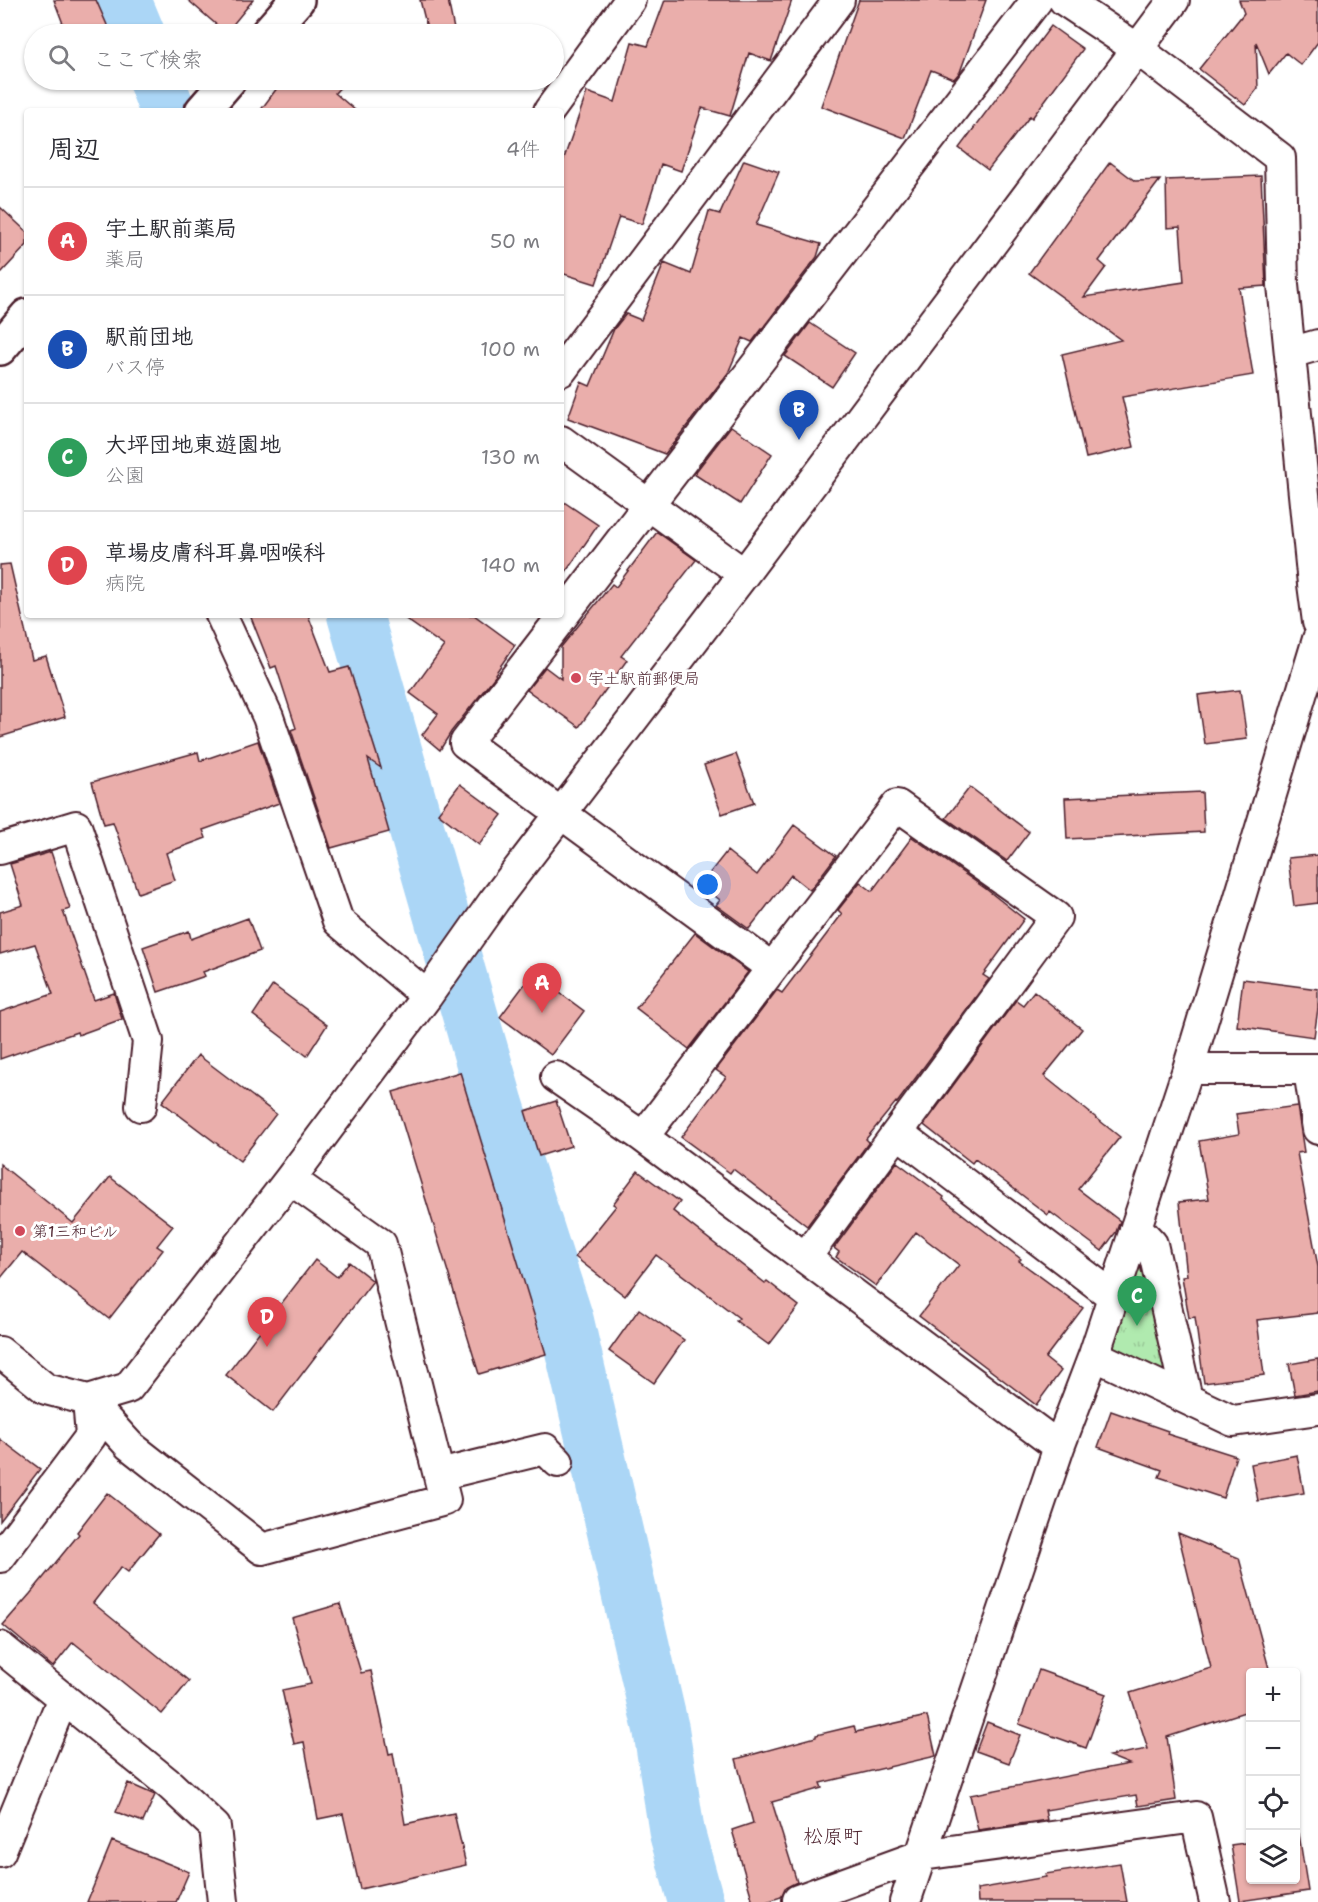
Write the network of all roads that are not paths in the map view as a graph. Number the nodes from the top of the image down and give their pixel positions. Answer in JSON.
{"nodes":[{"id":1,"x":297,"y":0,"type":"edge"},
{"id":2,"x":630,"y":0,"type":"edge"},
{"id":3,"x":839,"y":0,"type":"edge"},
{"id":4,"x":1037,"y":0,"type":"edge"},
{"id":5,"x":1064,"y":0,"type":"edge"},
{"id":6,"x":1174,"y":0,"type":"edge"},
{"id":7,"x":276,"y":24,"type":"edge"},
{"id":8,"x":1136,"y":48,"type":"junction"},
{"id":9,"x":220,"y":90,"type":"edge"},
{"id":10,"x":205,"y":108,"type":"edge"},
{"id":11,"x":551,"y":108,"type":"edge"},
{"id":12,"x":24,"y":320,"type":"edge"},
{"id":13,"x":0,"y":348,"type":"edge"},
{"id":14,"x":1304,"y":349,"type":"edge"},
{"id":15,"x":564,"y":368,"type":"edge"},
{"id":16,"x":564,"y":443,"type":"edge"},
{"id":17,"x":648,"y":504,"type":"junction"},
{"id":18,"x":744,"y":574,"type":"junction"},
{"id":19,"x":564,"y":614,"type":"edge"},
{"id":20,"x":222,"y":618,"type":"edge"},
{"id":21,"x":561,"y":618,"type":"edge"},
{"id":22,"x":1318,"y":619,"type":"edge"},
{"id":23,"x":1318,"y":639,"type":"edge"},
{"id":24,"x":561,"y":813,"type":"junction"},
{"id":25,"x":0,"y":849,"type":"edge"},
{"id":26,"x":772,"y":968,"type":"junction"},
{"id":27,"x":427,"y":996,"type":"junction"},
{"id":28,"x":1188,"y":1069,"type":"junction"},
{"id":29,"x":1314,"y":1070,"type":"edge"},
{"id":30,"x":556,"y":1077,"type":"dead end"},
{"id":31,"x":141,"y":1106,"type":"dead end"},
{"id":32,"x":1318,"y":1129,"type":"edge"},
{"id":33,"x":898,"y":1133,"type":"junction"},
{"id":34,"x":643,"y":1137,"type":"junction"},
{"id":35,"x":290,"y":1179,"type":"junction"},
{"id":36,"x":1136,"y":1227,"type":"junction"},
{"id":37,"x":805,"y":1258,"type":"junction"},
{"id":38,"x":1114,"y":1297,"type":"junction"},
{"id":39,"x":0,"y":1352,"type":"edge"},
{"id":40,"x":1094,"y":1355,"type":"junction"},
{"id":41,"x":1187,"y":1399,"type":"junction"},
{"id":42,"x":88,"y":1400,"type":"junction"},
{"id":43,"x":1318,"y":1409,"type":"edge"},
{"id":44,"x":1059,"y":1447,"type":"junction"},
{"id":45,"x":558,"y":1462,"type":"dead end"},
{"id":46,"x":439,"y":1475,"type":"junction"},
{"id":47,"x":0,"y":1557,"type":"edge"},
{"id":48,"x":0,"y":1647,"type":"edge"},
{"id":49,"x":63,"y":1698,"type":"junction"},
{"id":50,"x":0,"y":1852,"type":"edge"},
{"id":51,"x":922,"y":1855,"type":"junction"},
{"id":52,"x":798,"y":1900,"type":"dead end"},
{"id":53,"x":223,"y":1902,"type":"edge"},
{"id":54,"x":905,"y":1902,"type":"edge"},
{"id":55,"x":1215,"y":1902,"type":"edge"}],
"edges":[{"from":1,"to":7,"type":"main road"},
{"from":2,"to":11,"type":"street"},
{"from":3,"to":15,"type":"street"},
{"from":4,"to":17,"type":"street"},
{"from":5,"to":8,"type":"street"},
{"from":6,"to":8,"type":"street"},
{"from":8,"to":14,"type":"street"},
{"from":8,"to":18,"type":"street"},
{"from":9,"to":10,"type":"main road"},
{"from":12,"to":13,"type":"main road"},
{"from":14,"to":22,"type":"street"},
{"from":16,"to":17,"type":"street"},
{"from":17,"to":18,"type":"street"},
{"from":17,"to":19,"type":"street"},
{"from":18,"to":24,"type":"street"},
{"from":20,"to":27,"type":"street"},
{"from":21,"to":24,"type":"street"},
{"from":23,"to":28,"type":"street"},
{"from":24,"to":26,"type":"street"},
{"from":24,"to":27,"type":"street"},
{"from":25,"to":31,"type":"street"},
{"from":26,"to":33,"type":"street"},
{"from":26,"to":34,"type":"street"},
{"from":27,"to":35,"type":"street"},
{"from":28,"to":29,"type":"street"},
{"from":28,"to":36,"type":"street"},
{"from":29,"to":32,"type":"street"},
{"from":30,"to":34,"type":"street"},
{"from":33,"to":37,"type":"street"},
{"from":33,"to":38,"type":"street"},
{"from":34,"to":37,"type":"street"},
{"from":35,"to":42,"type":"street"},
{"from":35,"to":46,"type":"street"},
{"from":36,"to":38,"type":"street"},
{"from":36,"to":41,"type":"street"},
{"from":37,"to":44,"type":"street"},
{"from":38,"to":40,"type":"street"},
{"from":39,"to":42,"type":"street"},
{"from":40,"to":41,"type":"street"},
{"from":40,"to":44,"type":"street"},
{"from":41,"to":43,"type":"street"},
{"from":42,"to":46,"type":"street"},
{"from":42,"to":47,"type":"street"},
{"from":44,"to":51,"type":"street"},
{"from":45,"to":46,"type":"street"},
{"from":48,"to":49,"type":"street"},
{"from":49,"to":50,"type":"street"},
{"from":49,"to":53,"type":"street"},
{"from":51,"to":52,"type":"street"},
{"from":51,"to":54,"type":"street"},
{"from":51,"to":55,"type":"street"}]}
